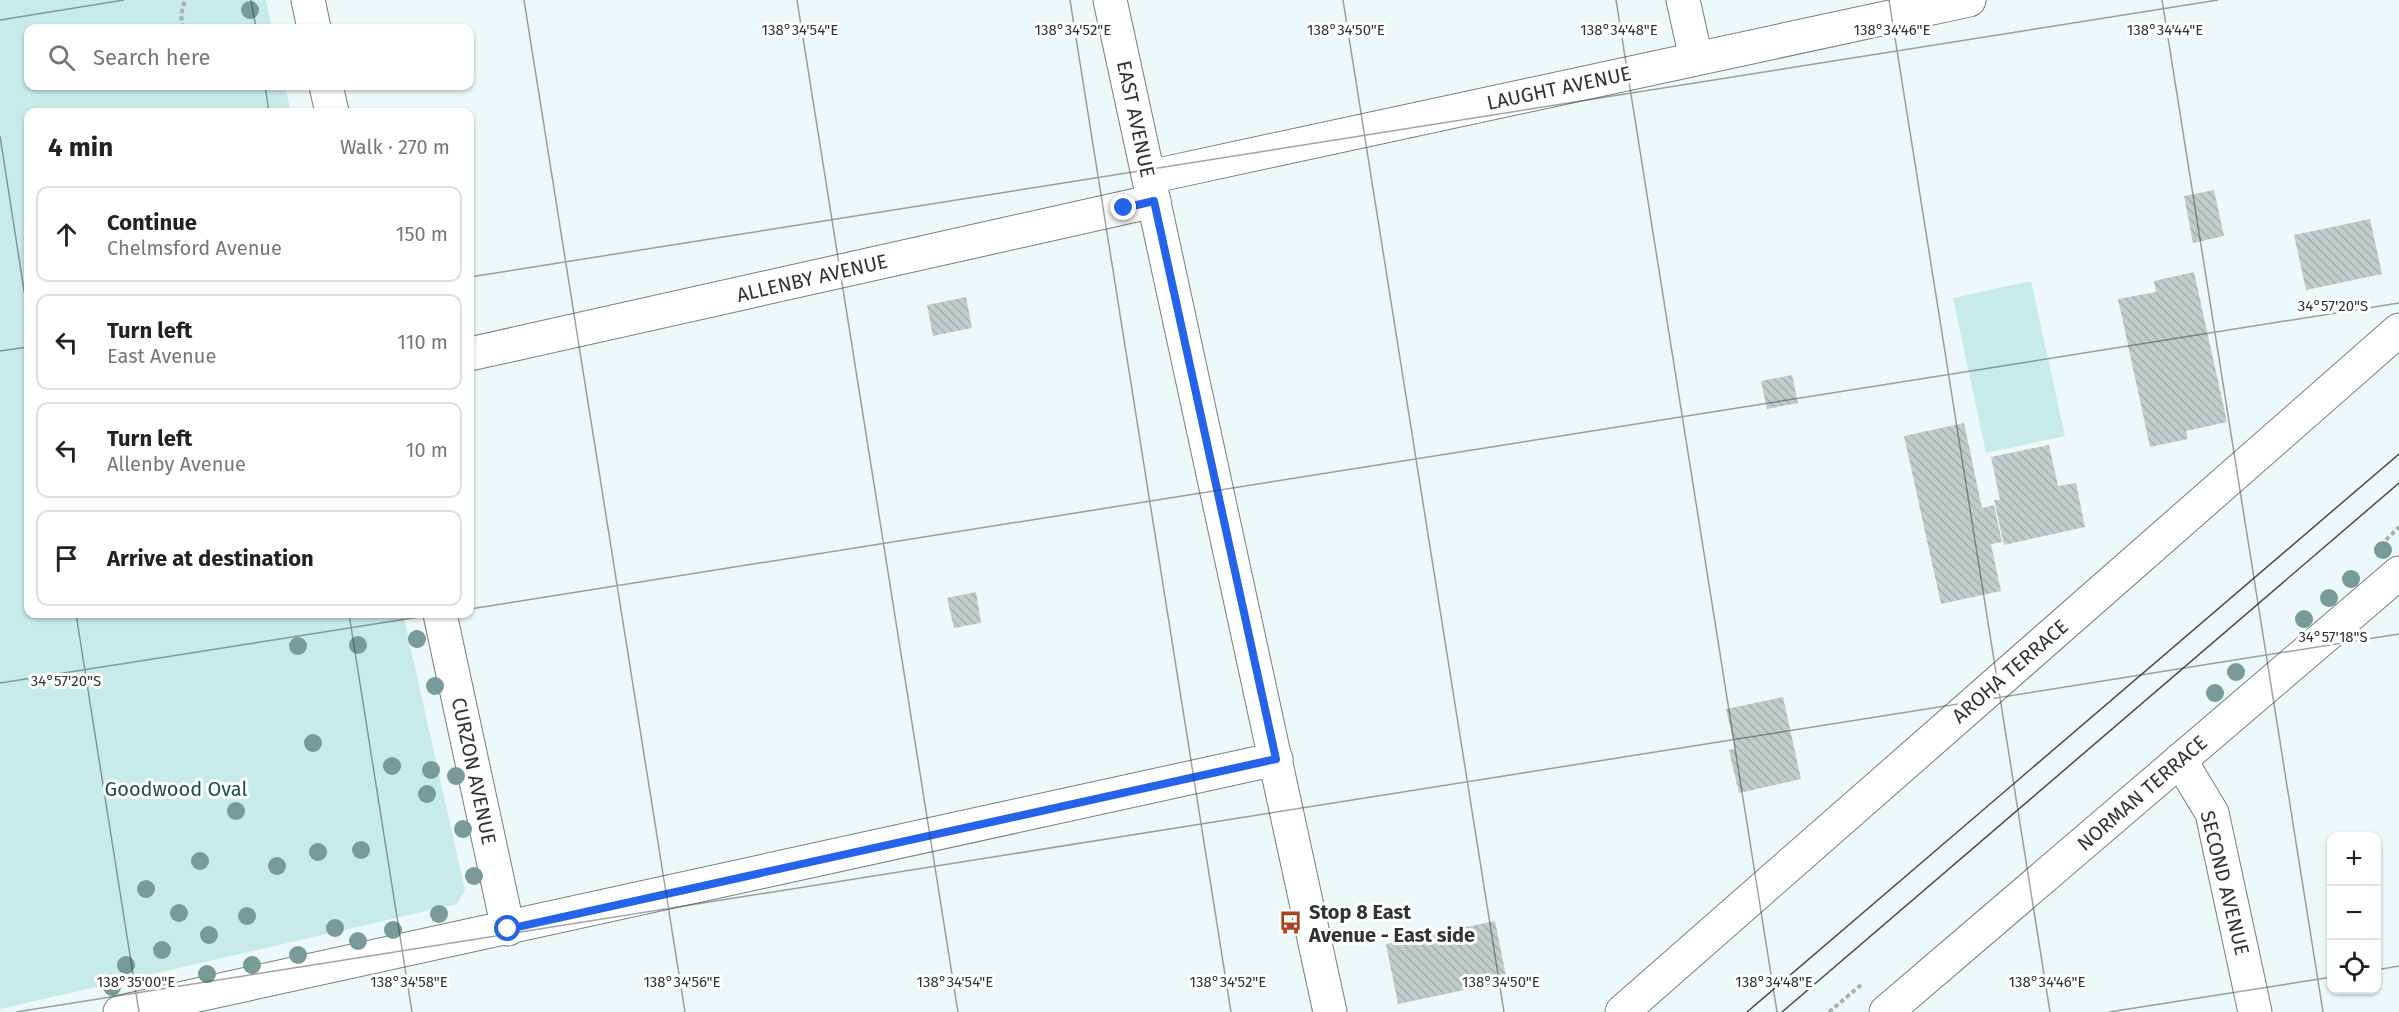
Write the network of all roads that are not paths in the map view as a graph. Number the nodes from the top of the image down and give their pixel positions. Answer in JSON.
{"nodes":[{"id":1,"x":308,"y":0,"type":"edge"},
{"id":2,"x":1110,"y":0,"type":"edge"},
{"id":3,"x":1683,"y":0,"type":"edge"},
{"id":4,"x":1969,"y":0,"type":"edge"},
{"id":5,"x":313,"y":24,"type":"edge"},
{"id":6,"x":1696,"y":58,"type":"junction"},
{"id":7,"x":327,"y":90,"type":"edge"},
{"id":8,"x":331,"y":108,"type":"edge"},
{"id":9,"x":1151,"y":189,"type":"junction"},
{"id":10,"x":2399,"y":330,"type":"edge"},
{"id":11,"x":474,"y":353,"type":"edge"},
{"id":12,"x":2399,"y":573,"type":"edge"},
{"id":13,"x":441,"y":618,"type":"edge"},
{"id":14,"x":1276,"y":759,"type":"junction"},
{"id":15,"x":2180,"y":760,"type":"junction"},
{"id":16,"x":508,"y":929,"type":"junction"},
{"id":17,"x":120,"y":1012,"type":"edge"},
{"id":18,"x":1330,"y":1012,"type":"edge"},
{"id":19,"x":1622,"y":1012,"type":"edge"},
{"id":20,"x":1886,"y":1012,"type":"edge"},
{"id":21,"x":2255,"y":1012,"type":"edge"}],
"edges":[{"from":1,"to":5,"type":"street"},
{"from":2,"to":9,"type":"street","name":"EAST AVENUE"},
{"from":3,"to":6,"type":"street"},
{"from":4,"to":6,"type":"street","name":"LAUGHT AVENUE"},
{"from":6,"to":9,"type":"street","name":"LAUGHT AVENUE"},
{"from":7,"to":8,"type":"street"},
{"from":9,"to":11,"type":"street","name":"ALLENBY AVENUE"},
{"from":9,"to":14,"type":"street","name":"EAST AVENUE"},
{"from":10,"to":19,"type":"street","name":"AROHA TERRACE"},
{"from":12,"to":15,"type":"street","name":"NORMAN TERRACE"},
{"from":13,"to":16,"type":"street","name":"CURZON AVENUE"},
{"from":14,"to":16,"type":"street"},
{"from":14,"to":18,"type":"street","name":"EAST AVENUE"},
{"from":15,"to":20,"type":"street","name":"NORMAN TERRACE"},
{"from":15,"to":21,"type":"street","name":"SECOND AVENUE"},
{"from":16,"to":17,"type":"street"}]}
